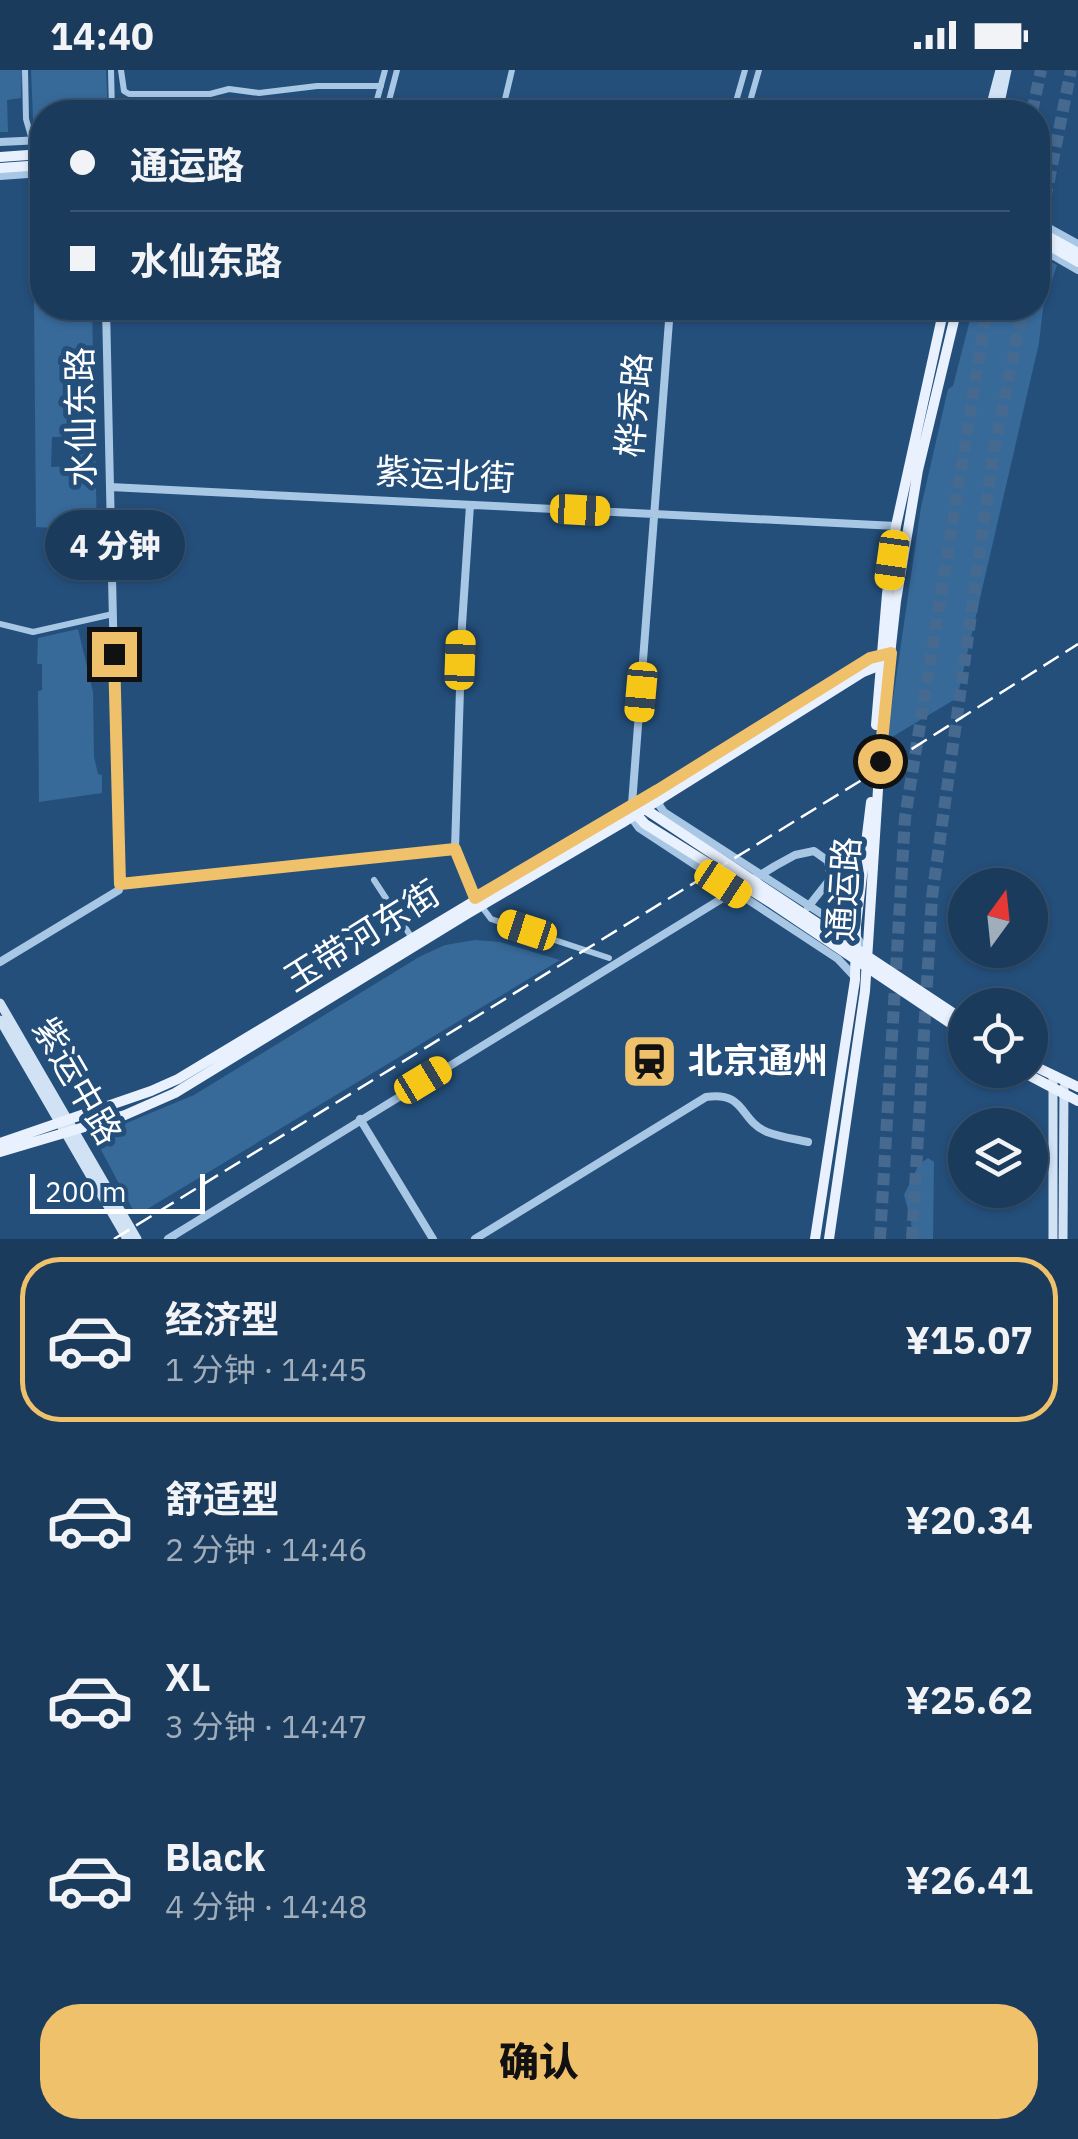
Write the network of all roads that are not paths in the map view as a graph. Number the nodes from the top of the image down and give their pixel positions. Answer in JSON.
{"nodes":[{"id":1,"x":25,"y":70,"type":"edge"},
{"id":2,"x":111,"y":70,"type":"edge"},
{"id":3,"x":121,"y":70,"type":"edge"},
{"id":4,"x":386,"y":70,"type":"edge"},
{"id":5,"x":398,"y":70,"type":"edge"},
{"id":6,"x":512,"y":70,"type":"edge"},
{"id":7,"x":745,"y":70,"type":"edge"},
{"id":8,"x":759,"y":70,"type":"edge"},
{"id":9,"x":1004,"y":70,"type":"edge"},
{"id":10,"x":381,"y":86,"type":"junction"},
{"id":11,"x":112,"y":100,"type":"edge"},
{"id":12,"x":377,"y":100,"type":"edge"},
{"id":13,"x":389,"y":100,"type":"edge"},
{"id":14,"x":505,"y":100,"type":"edge"},
{"id":15,"x":736,"y":100,"type":"edge"},
{"id":16,"x":750,"y":100,"type":"edge"},
{"id":17,"x":993,"y":100,"type":"edge"},
{"id":18,"x":1000,"y":100,"type":"edge"},
{"id":19,"x":30,"y":133,"type":"edge"},
{"id":20,"x":30,"y":140,"type":"edge"},
{"id":21,"x":0,"y":142,"type":"edge"},
{"id":22,"x":30,"y":155,"type":"edge"},
{"id":23,"x":0,"y":157,"type":"edge"},
{"id":24,"x":30,"y":166,"type":"edge"},
{"id":25,"x":0,"y":168,"type":"edge"},
{"id":26,"x":30,"y":174,"type":"edge"},
{"id":27,"x":0,"y":176,"type":"edge"},
{"id":28,"x":1050,"y":229,"type":"edge"},
{"id":29,"x":1050,"y":238,"type":"edge"},
{"id":30,"x":1078,"y":244,"type":"edge"},
{"id":31,"x":1050,"y":249,"type":"edge"},
{"id":32,"x":1050,"y":251,"type":"edge"},
{"id":33,"x":1078,"y":253,"type":"edge"},
{"id":34,"x":1078,"y":262,"type":"edge"},
{"id":35,"x":1078,"y":270,"type":"edge"},
{"id":36,"x":106,"y":320,"type":"edge"},
{"id":37,"x":669,"y":320,"type":"edge"},
{"id":38,"x":941,"y":320,"type":"edge"},
{"id":39,"x":954,"y":320,"type":"edge"},
{"id":40,"x":110,"y":487,"type":"junction"},
{"id":41,"x":470,"y":505,"type":"junction"},
{"id":42,"x":653,"y":514,"type":"junction"},
{"id":43,"x":896,"y":526,"type":"junction"},
{"id":44,"x":113,"y":614,"type":"junction"},
{"id":45,"x":0,"y":624,"type":"edge"},
{"id":46,"x":886,"y":658,"type":"junction"},
{"id":47,"x":661,"y":798,"type":"junction"},
{"id":48,"x":648,"y":808,"type":"junction"},
{"id":49,"x":632,"y":812,"type":"junction"},
{"id":50,"x":455,"y":849,"type":"junction"},
{"id":51,"x":374,"y":880,"type":"dead end"},
{"id":52,"x":120,"y":884,"type":"junction"},
{"id":53,"x":478,"y":902,"type":"junction"},
{"id":54,"x":808,"y":907,"type":"junction"},
{"id":55,"x":412,"y":938,"type":"junction"},
{"id":56,"x":856,"y":941,"type":"junction"},
{"id":57,"x":867,"y":954,"type":"junction"},
{"id":58,"x":610,"y":958,"type":"dead end"},
{"id":59,"x":0,"y":962,"type":"edge"},
{"id":60,"x":861,"y":963,"type":"junction"},
{"id":61,"x":855,"y":980,"type":"junction"},
{"id":62,"x":0,"y":1002,"type":"edge"},
{"id":63,"x":948,"y":1009,"type":"edge"},
{"id":64,"x":0,"y":1020,"type":"edge"},
{"id":65,"x":948,"y":1022,"type":"edge"},
{"id":66,"x":1048,"y":1078,"type":"edge"},
{"id":67,"x":1048,"y":1082,"type":"edge"},
{"id":68,"x":1058,"y":1086,"type":"junction"},
{"id":69,"x":1078,"y":1087,"type":"edge"},
{"id":70,"x":1078,"y":1101,"type":"edge"},
{"id":71,"x":360,"y":1119,"type":"junction"},
{"id":72,"x":66,"y":1126,"type":"junction"},
{"id":73,"x":808,"y":1142,"type":"dead end"},
{"id":74,"x":0,"y":1143,"type":"edge"},
{"id":75,"x":0,"y":1152,"type":"edge"},
{"id":76,"x":127,"y":1239,"type":"edge"},
{"id":77,"x":138,"y":1239,"type":"edge"},
{"id":78,"x":168,"y":1239,"type":"edge"},
{"id":79,"x":433,"y":1239,"type":"edge"},
{"id":80,"x":476,"y":1239,"type":"edge"},
{"id":81,"x":815,"y":1239,"type":"edge"},
{"id":82,"x":828,"y":1239,"type":"edge"},
{"id":83,"x":1053,"y":1239,"type":"edge"},
{"id":84,"x":1063,"y":1239,"type":"edge"}],
"edges":[{"from":1,"to":19,"type":"street"},
{"from":2,"to":11,"type":"street"},
{"from":3,"to":10,"type":"street"},
{"from":4,"to":10,"type":"street"},
{"from":5,"to":13,"type":"street"},
{"from":6,"to":14,"type":"street"},
{"from":7,"to":15,"type":"street"},
{"from":8,"to":16,"type":"street"},
{"from":9,"to":17,"type":"main road"},
{"from":9,"to":18,"type":"main road"},
{"from":10,"to":12,"type":"street"},
{"from":20,"to":21,"type":"street"},
{"from":22,"to":23,"type":"main road"},
{"from":24,"to":25,"type":"main road"},
{"from":26,"to":27,"type":"street"},
{"from":28,"to":30,"type":"street"},
{"from":29,"to":33,"type":"main road"},
{"from":31,"to":34,"type":"main road"},
{"from":32,"to":35,"type":"street"},
{"from":36,"to":40,"type":"street","name":"水仙东路"},
{"from":37,"to":42,"type":"street","name":"桦秀路"},
{"from":38,"to":43,"type":"main road","name":"通运路"},
{"from":39,"to":46,"type":"main road","name":"通运路"},
{"from":40,"to":41,"type":"street","name":"紫运北街"},
{"from":40,"to":44,"type":"street","name":"水仙东路"},
{"from":41,"to":42,"type":"street","name":"紫运北街"},
{"from":41,"to":50,"type":"street"},
{"from":42,"to":43,"type":"street","name":"紫运北街"},
{"from":42,"to":49,"type":"street","name":"桦秀路"},
{"from":43,"to":46,"type":"main road","name":"通运路"},
{"from":44,"to":45,"type":"street"},
{"from":44,"to":52,"type":"street","name":"水仙东路"},
{"from":46,"to":47,"type":"main road","name":"玉带河东街"},
{"from":46,"to":49,"type":"main road","name":"玉带河东街"},
{"from":46,"to":56,"type":"main road","name":"通运路"},
{"from":46,"to":57,"type":"main road","name":"通运路"},
{"from":47,"to":48,"type":"main road","name":"玉带河东街"},
{"from":47,"to":54,"type":"street"},
{"from":48,"to":49,"type":"main road","name":"玉带河东街"},
{"from":48,"to":56,"type":"main road"},
{"from":49,"to":53,"type":"main road","name":"玉带河东街"},
{"from":49,"to":60,"type":"main road"},
{"from":49,"to":61,"type":"street"},
{"from":50,"to":52,"type":"street"},
{"from":50,"to":53,"type":"street"},
{"from":51,"to":55,"type":"street"},
{"from":52,"to":59,"type":"street"},
{"from":53,"to":55,"type":"main road","name":"玉带河东街"},
{"from":53,"to":58,"type":"street"},
{"from":53,"to":72,"type":"main road","name":"玉带河东街"},
{"from":54,"to":56,"type":"street"},
{"from":54,"to":71,"type":"street"},
{"from":55,"to":72,"type":"main road","name":"玉带河东街"},
{"from":56,"to":57,"type":"main road"},
{"from":56,"to":60,"type":"main road","name":"通运路"},
{"from":57,"to":60,"type":"main road","name":"通运路"},
{"from":57,"to":63,"type":"main road"},
{"from":60,"to":61,"type":"main road","name":"通运路"},
{"from":60,"to":65,"type":"main road"},
{"from":60,"to":82,"type":"main road","name":"通运路"},
{"from":61,"to":81,"type":"main road","name":"通运路"},
{"from":62,"to":72,"type":"main road","name":"紫运中路"},
{"from":64,"to":72,"type":"main road","name":"紫运中路"},
{"from":66,"to":68,"type":"main road"},
{"from":67,"to":68,"type":"main road"},
{"from":68,"to":69,"type":"main road"},
{"from":68,"to":70,"type":"main road"},
{"from":68,"to":83,"type":"main road"},
{"from":68,"to":84,"type":"main road"},
{"from":71,"to":78,"type":"street"},
{"from":71,"to":79,"type":"street"},
{"from":72,"to":74,"type":"main road","name":"玉带河东街"},
{"from":72,"to":75,"type":"main road","name":"玉带河东街"},
{"from":72,"to":76,"type":"main road","name":"紫运中路"},
{"from":72,"to":77,"type":"main road","name":"紫运中路"},
{"from":73,"to":80,"type":"street"}]}
